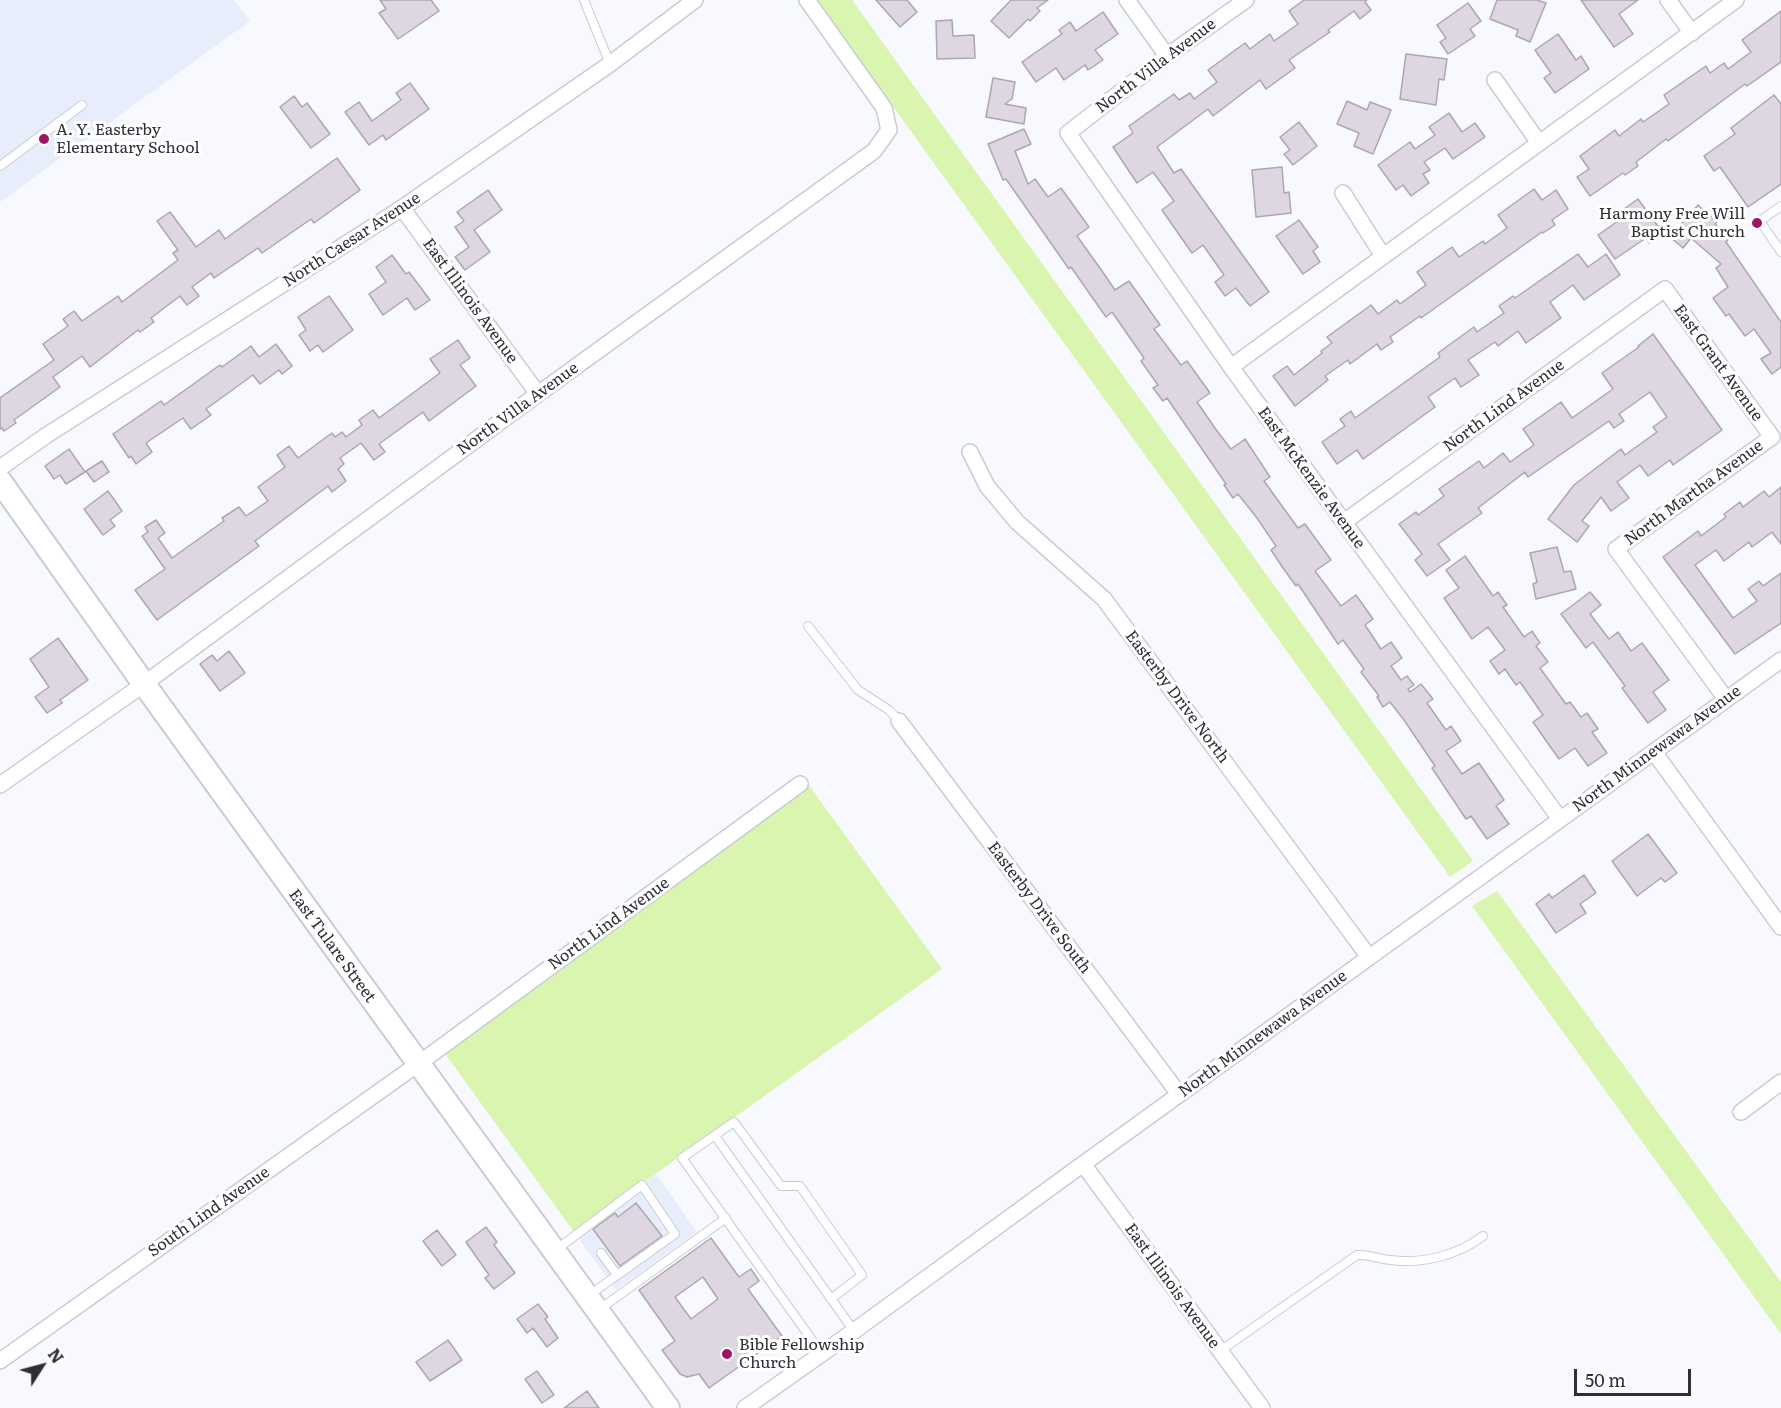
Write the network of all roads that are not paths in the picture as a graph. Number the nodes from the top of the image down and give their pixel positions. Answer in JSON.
{"nodes":[{"id":1,"x":584,"y":0,"type":"edge"},
{"id":2,"x":695,"y":0,"type":"edge"},
{"id":3,"x":807,"y":0,"type":"edge"},
{"id":4,"x":1127,"y":0,"type":"edge"},
{"id":5,"x":1246,"y":0,"type":"edge"},
{"id":6,"x":1668,"y":0,"type":"edge"},
{"id":7,"x":1736,"y":0,"type":"edge"},
{"id":8,"x":1692,"y":33,"type":"junction"},
{"id":9,"x":1167,"y":56,"type":"junction"},
{"id":10,"x":610,"y":64,"type":"junction"},
{"id":11,"x":1495,"y":80,"type":"dead end"},
{"id":12,"x":82,"y":105,"type":"dead end"},
{"id":13,"x":1068,"y":133,"type":"joint"},
{"id":14,"x":1539,"y":143,"type":"junction"},
{"id":15,"x":0,"y":166,"type":"edge"},
{"id":16,"x":1343,"y":193,"type":"dead end"},
{"id":17,"x":1781,"y":206,"type":"edge"},
{"id":18,"x":402,"y":208,"type":"junction"},
{"id":19,"x":1781,"y":252,"type":"edge"},
{"id":20,"x":1383,"y":256,"type":"junction"},
{"id":21,"x":1665,"y":289,"type":"joint"},
{"id":22,"x":1231,"y":367,"type":"junction"},
{"id":23,"x":538,"y":394,"type":"junction"},
{"id":24,"x":1772,"y":437,"type":"joint"},
{"id":25,"x":970,"y":452,"type":"dead end"},
{"id":26,"x":0,"y":468,"type":"edge"},
{"id":27,"x":0,"y":481,"type":"edge"},
{"id":28,"x":1344,"y":522,"type":"junction"},
{"id":29,"x":808,"y":626,"type":"dead end"},
{"id":30,"x":1781,"y":660,"type":"edge"},
{"id":31,"x":144,"y":684,"type":"junction"},
{"id":32,"x":1726,"y":699,"type":"junction"},
{"id":33,"x":899,"y":721,"type":"joint"},
{"id":34,"x":1654,"y":752,"type":"junction"},
{"id":35,"x":800,"y":784,"type":"dead end"},
{"id":36,"x":0,"y":785,"type":"edge"},
{"id":37,"x":1560,"y":819,"type":"junction"},
{"id":38,"x":1781,"y":927,"type":"edge"},
{"id":39,"x":1369,"y":957,"type":"junction"},
{"id":40,"x":418,"y":1064,"type":"junction"},
{"id":41,"x":1781,"y":1082,"type":"edge"},
{"id":42,"x":1179,"y":1094,"type":"junction"},
{"id":43,"x":1740,"y":1112,"type":"dead end"},
{"id":44,"x":715,"y":1136,"type":"junction"},
{"id":45,"x":1083,"y":1164,"type":"junction"},
{"id":46,"x":726,"y":1218,"type":"junction"},
{"id":47,"x":1483,"y":1236,"type":"dead end"},
{"id":48,"x":554,"y":1252,"type":"junction"},
{"id":49,"x":601,"y":1253,"type":"dead end"},
{"id":50,"x":617,"y":1275,"type":"junction"},
{"id":51,"x":831,"y":1299,"type":"junction"},
{"id":52,"x":592,"y":1304,"type":"junction"},
{"id":53,"x":854,"y":1331,"type":"junction"},
{"id":54,"x":1220,"y":1351,"type":"junction"},
{"id":55,"x":822,"y":1354,"type":"junction"},
{"id":56,"x":0,"y":1360,"type":"edge"},
{"id":57,"x":668,"y":1408,"type":"edge"},
{"id":58,"x":745,"y":1408,"type":"edge"},
{"id":59,"x":1262,"y":1408,"type":"edge"}],
"edges":[{"from":1,"to":10,"type":"lane"},
{"from":2,"to":10,"type":"street","name":"North Caesar Avenue"},
{"from":3,"to":23,"type":"street","name":"North Villa Avenue"},
{"from":4,"to":9,"type":"street"},
{"from":5,"to":9,"type":"street","name":"North Villa Avenue"},
{"from":6,"to":8,"type":"street"},
{"from":7,"to":8,"type":"street"},
{"from":8,"to":14,"type":"street"},
{"from":9,"to":13,"type":"street","name":"North Villa Avenue"},
{"from":10,"to":18,"type":"street","name":"North Caesar Avenue"},
{"from":11,"to":14,"type":"street"},
{"from":12,"to":15,"type":"lane"},
{"from":13,"to":22,"type":"street","name":"East McKenzie Avenue"},
{"from":14,"to":20,"type":"street"},
{"from":16,"to":20,"type":"street"},
{"from":17,"to":19,"type":"lane"},
{"from":18,"to":23,"type":"street","name":"East Illinois Avenue"},
{"from":18,"to":26,"type":"street","name":"North Caesar Avenue"},
{"from":20,"to":22,"type":"street"},
{"from":21,"to":24,"type":"street","name":"East Grant Avenue"},
{"from":21,"to":28,"type":"street","name":"North Lind Avenue"},
{"from":22,"to":28,"type":"street","name":"East McKenzie Avenue"},
{"from":23,"to":31,"type":"street","name":"North Villa Avenue"},
{"from":24,"to":32,"type":"street","name":"North Martha Avenue"},
{"from":25,"to":39,"type":"street","name":"Easterby Drive North"},
{"from":27,"to":31,"type":"main road","name":"East Tulare Street"},
{"from":28,"to":37,"type":"street","name":"East McKenzie Avenue"},
{"from":29,"to":33,"type":"lane"},
{"from":30,"to":32,"type":"street","name":"North Minnewawa Avenue"},
{"from":31,"to":36,"type":"street","name":"North Villa Avenue"},
{"from":31,"to":40,"type":"main road","name":"East Tulare Street"},
{"from":32,"to":34,"type":"street","name":"North Minnewawa Avenue"},
{"from":33,"to":42,"type":"street","name":"Easterby Drive South"},
{"from":34,"to":37,"type":"street","name":"North Minnewawa Avenue"},
{"from":34,"to":38,"type":"street"},
{"from":35,"to":40,"type":"street","name":"North Lind Avenue"},
{"from":37,"to":39,"type":"street","name":"North Minnewawa Avenue"},
{"from":39,"to":42,"type":"street","name":"North Minnewawa Avenue"},
{"from":40,"to":48,"type":"main road","name":"East Tulare Street"},
{"from":40,"to":56,"type":"street","name":"South Lind Avenue"},
{"from":41,"to":43,"type":"street"},
{"from":42,"to":45,"type":"street","name":"North Minnewawa Avenue"},
{"from":44,"to":46,"type":"lane"},
{"from":44,"to":51,"type":"lane"},
{"from":44,"to":51,"type":"lane"},
{"from":45,"to":53,"type":"street","name":"North Minnewawa Avenue"},
{"from":45,"to":54,"type":"street","name":"East Illinois Avenue"},
{"from":46,"to":52,"type":"lane"},
{"from":46,"to":55,"type":"lane"},
{"from":47,"to":54,"type":"lane"},
{"from":48,"to":50,"type":"lane"},
{"from":48,"to":52,"type":"main road","name":"East Tulare Street"},
{"from":49,"to":50,"type":"lane"},
{"from":50,"to":52,"type":"lane"},
{"from":51,"to":53,"type":"lane"},
{"from":52,"to":57,"type":"main road","name":"East Tulare Street"},
{"from":53,"to":55,"type":"street","name":"North Minnewawa Avenue"},
{"from":54,"to":59,"type":"street","name":"East Illinois Avenue"},
{"from":55,"to":58,"type":"street","name":"North Minnewawa Avenue"}]}
